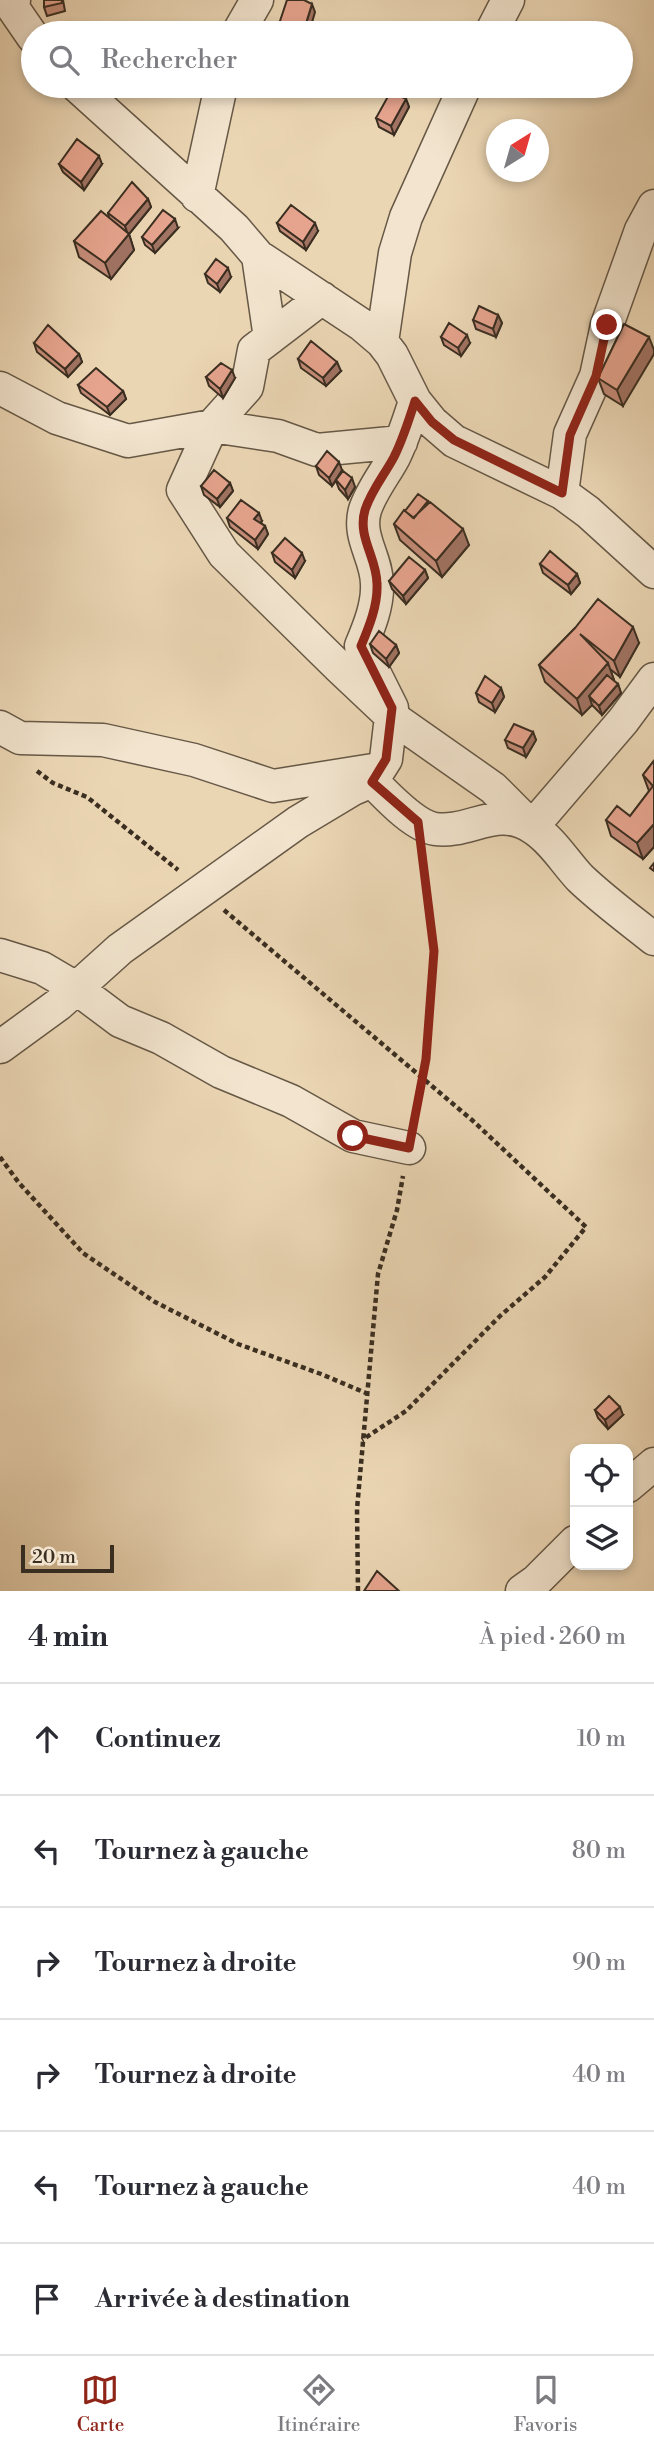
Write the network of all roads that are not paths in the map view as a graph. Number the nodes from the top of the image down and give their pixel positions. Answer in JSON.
{"nodes":[{"id":1,"x":14,"y":0,"type":"edge"},
{"id":2,"x":257,"y":0,"type":"edge"},
{"id":3,"x":508,"y":0,"type":"edge"},
{"id":4,"x":22,"y":21,"type":"edge"},
{"id":5,"x":245,"y":21,"type":"edge"},
{"id":6,"x":497,"y":21,"type":"edge"},
{"id":7,"x":90,"y":98,"type":"edge"},
{"id":8,"x":218,"y":98,"type":"edge"},
{"id":9,"x":460,"y":98,"type":"edge"},
{"id":10,"x":197,"y":196,"type":"junction"},
{"id":11,"x":654,"y":206,"type":"edge"},
{"id":12,"x":258,"y":256,"type":"junction"},
{"id":13,"x":322,"y":298,"type":"junction"},
{"id":14,"x":270,"y":338,"type":"junction"},
{"id":15,"x":382,"y":342,"type":"junction"},
{"id":16,"x":0,"y":388,"type":"edge"},
{"id":17,"x":415,"y":401,"type":"junction"},
{"id":18,"x":212,"y":426,"type":"junction"},
{"id":19,"x":401,"y":442,"type":"junction"},
{"id":20,"x":562,"y":493,"type":"junction"},
{"id":21,"x":654,"y":572,"type":"edge"},
{"id":22,"x":654,"y":679,"type":"edge"},
{"id":23,"x":392,"y":717,"type":"junction"},
{"id":24,"x":10,"y":732,"type":"edge"},
{"id":25,"x":376,"y":775,"type":"junction"},
{"id":26,"x":532,"y":827,"type":"junction"},
{"id":27,"x":654,"y":939,"type":"edge"},
{"id":28,"x":0,"y":955,"type":"edge"},
{"id":29,"x":76,"y":988,"type":"junction"},
{"id":30,"x":0,"y":1047,"type":"edge"},
{"id":31,"x":409,"y":1148,"type":"road end"},
{"id":32,"x":654,"y":1464,"type":"edge"},
{"id":33,"x":633,"y":1482,"type":"edge"},
{"id":34,"x":570,"y":1547,"type":"edge"},
{"id":35,"x":522,"y":1591,"type":"edge"}],
"edges":[{"from":1,"to":4,"type":"street"},
{"from":2,"to":5,"type":"street"},
{"from":3,"to":6,"type":"street"},
{"from":7,"to":10,"type":"street"},
{"from":8,"to":10,"type":"street"},
{"from":9,"to":15,"type":"street"},
{"from":10,"to":12,"type":"street"},
{"from":11,"to":20,"type":"street"},
{"from":12,"to":13,"type":"street"},
{"from":12,"to":14,"type":"street"},
{"from":13,"to":14,"type":"street"},
{"from":13,"to":15,"type":"street"},
{"from":14,"to":18,"type":"street"},
{"from":15,"to":17,"type":"street"},
{"from":16,"to":18,"type":"street"},
{"from":17,"to":19,"type":"street"},
{"from":17,"to":20,"type":"street"},
{"from":18,"to":19,"type":"street"},
{"from":18,"to":23,"type":"street"},
{"from":19,"to":23,"type":"street"},
{"from":20,"to":21,"type":"street"},
{"from":22,"to":26,"type":"street"},
{"from":23,"to":25,"type":"street"},
{"from":23,"to":26,"type":"street"},
{"from":24,"to":25,"type":"street"},
{"from":25,"to":26,"type":"street"},
{"from":25,"to":29,"type":"street"},
{"from":26,"to":27,"type":"street"},
{"from":28,"to":29,"type":"street"},
{"from":29,"to":30,"type":"street"},
{"from":29,"to":31,"type":"street"},
{"from":32,"to":33,"type":"street"},
{"from":34,"to":35,"type":"street"}]}
